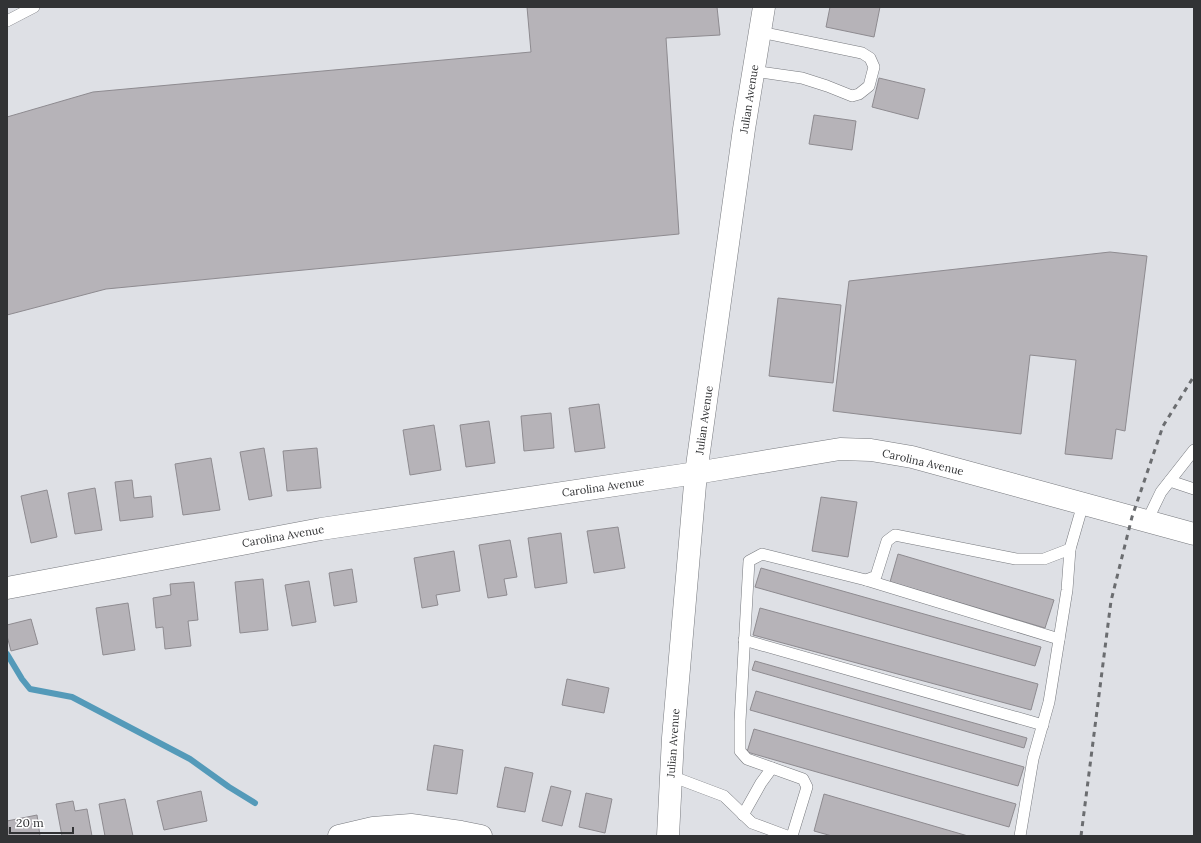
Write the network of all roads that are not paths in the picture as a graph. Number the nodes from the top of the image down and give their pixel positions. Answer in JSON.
{"nodes":[{"id":1,"x":34,"y":7,"type":"edge"},
{"id":2,"x":764,"y":7,"type":"edge"},
{"id":3,"x":7,"y":21,"type":"edge"},
{"id":4,"x":760,"y":32,"type":"junction"},
{"id":5,"x":753,"y":71,"type":"junction"},
{"id":6,"x":1194,"y":450,"type":"edge"},
{"id":7,"x":696,"y":473,"type":"junction"},
{"id":8,"x":1170,"y":481,"type":"junction"},
{"id":9,"x":1194,"y":489,"type":"edge"},
{"id":10,"x":1083,"y":504,"type":"junction"},
{"id":11,"x":1147,"y":521,"type":"junction"},
{"id":12,"x":1194,"y":534,"type":"edge"},
{"id":13,"x":1070,"y":550,"type":"junction"},
{"id":14,"x":866,"y":580,"type":"junction"},
{"id":15,"x":7,"y":588,"type":"edge"},
{"id":16,"x":1059,"y":639,"type":"junction"},
{"id":17,"x":744,"y":640,"type":"junction"},
{"id":18,"x":1043,"y":725,"type":"junction"},
{"id":19,"x":772,"y":768,"type":"junction"},
{"id":20,"x":671,"y":776,"type":"junction"},
{"id":21,"x":743,"y":815,"type":"junction"},
{"id":22,"x":339,"y":836,"type":"edge"},
{"id":23,"x":481,"y":836,"type":"edge"},
{"id":24,"x":668,"y":836,"type":"edge"},
{"id":25,"x":787,"y":836,"type":"edge"},
{"id":26,"x":792,"y":836,"type":"edge"},
{"id":27,"x":1020,"y":836,"type":"edge"}],
"edges":[{"from":1,"to":3,"type":"lane"},
{"from":2,"to":4,"type":"street","name":"Julian Avenue"},
{"from":4,"to":5,"type":"street","name":"Julian Avenue"},
{"from":4,"to":5,"type":"lane"},
{"from":5,"to":7,"type":"street","name":"Julian Avenue"},
{"from":6,"to":8,"type":"lane"},
{"from":7,"to":10,"type":"street","name":"Carolina Avenue"},
{"from":7,"to":15,"type":"street","name":"Carolina Avenue"},
{"from":7,"to":20,"type":"street","name":"Julian Avenue"},
{"from":8,"to":9,"type":"lane"},
{"from":8,"to":11,"type":"lane"},
{"from":10,"to":11,"type":"street","name":"Carolina Avenue"},
{"from":10,"to":13,"type":"lane"},
{"from":11,"to":12,"type":"street","name":"Carolina Avenue"},
{"from":13,"to":14,"type":"lane"},
{"from":13,"to":16,"type":"lane"},
{"from":14,"to":16,"type":"lane"},
{"from":14,"to":17,"type":"lane"},
{"from":16,"to":18,"type":"lane"},
{"from":17,"to":18,"type":"lane"},
{"from":17,"to":19,"type":"lane"},
{"from":18,"to":27,"type":"lane"},
{"from":19,"to":21,"type":"lane"},
{"from":19,"to":26,"type":"lane"},
{"from":20,"to":21,"type":"lane"},
{"from":20,"to":24,"type":"street","name":"Julian Avenue"},
{"from":21,"to":25,"type":"lane"},
{"from":22,"to":23,"type":"street"}]}
